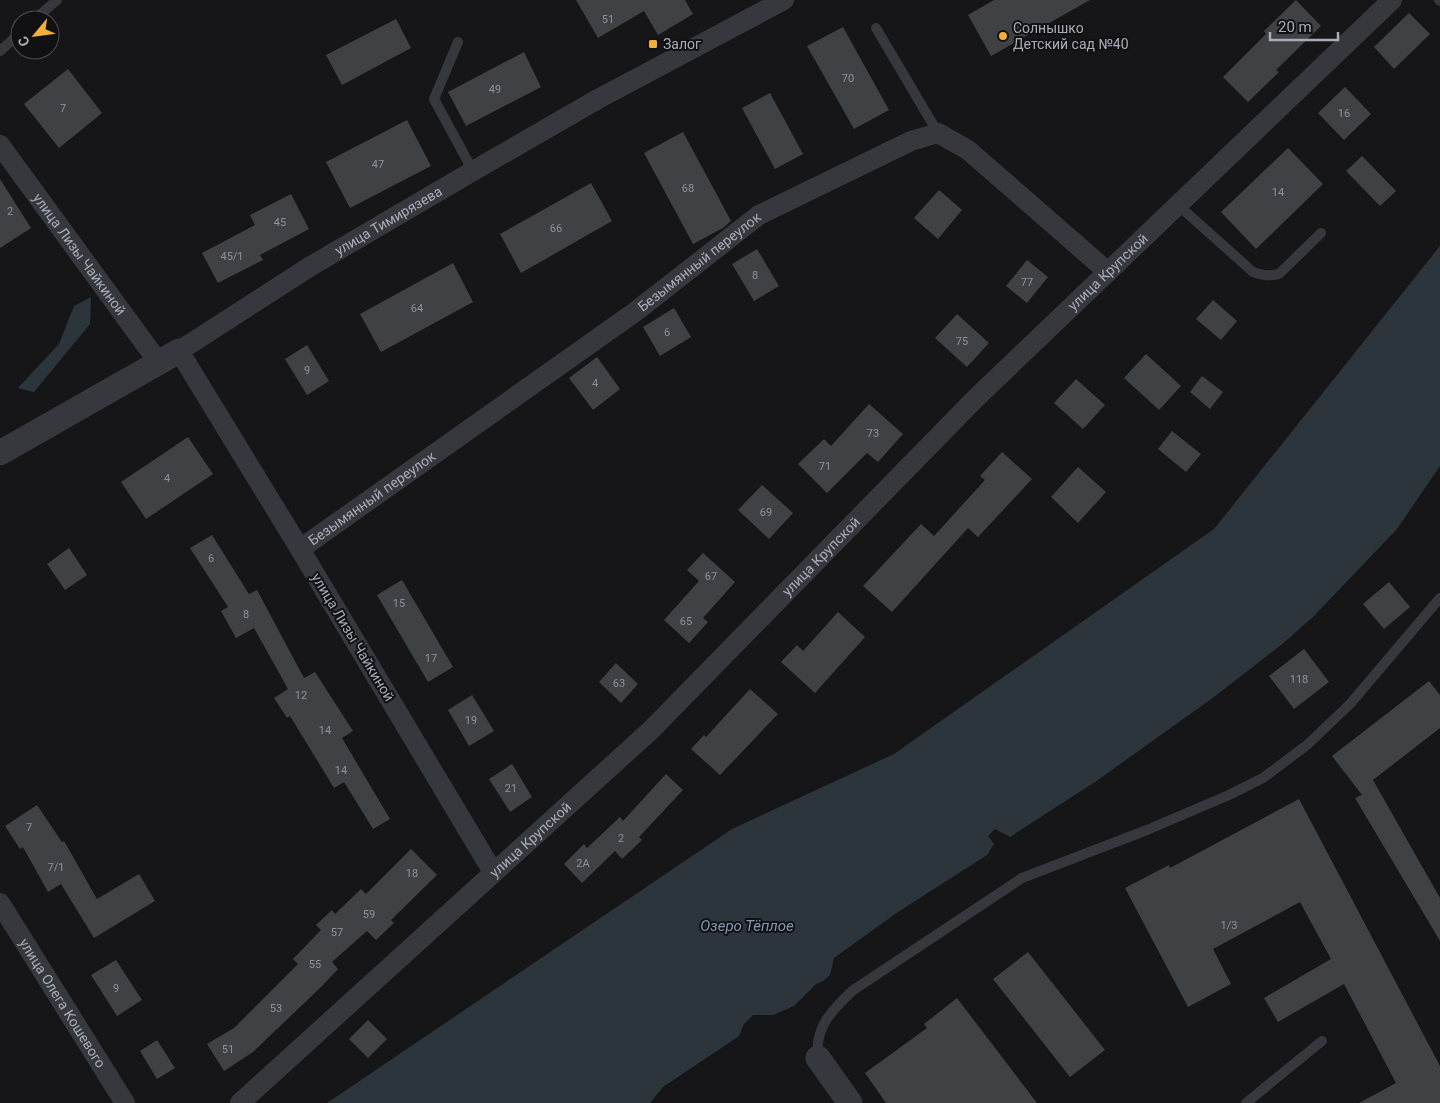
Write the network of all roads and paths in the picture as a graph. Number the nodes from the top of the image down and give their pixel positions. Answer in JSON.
{"nodes":[{"id":1,"x":57,"y":0,"type":"edge"},
{"id":2,"x":784,"y":0,"type":"edge"},
{"id":3,"x":1392,"y":0,"type":"edge"},
{"id":4,"x":46,"y":10,"type":"edge"},
{"id":5,"x":876,"y":28,"type":"dead end"},
{"id":6,"x":10,"y":42,"type":"edge"},
{"id":7,"x":458,"y":42,"type":"dead end"},
{"id":8,"x":0,"y":51,"type":"edge"},
{"id":9,"x":938,"y":133,"type":"junction"},
{"id":10,"x":0,"y":146,"type":"edge"},
{"id":11,"x":473,"y":171,"type":"junction"},
{"id":12,"x":1178,"y":206,"type":"junction"},
{"id":13,"x":1321,"y":233,"type":"dead end"},
{"id":14,"x":1108,"y":272,"type":"junction"},
{"id":15,"x":169,"y":357,"type":"junction"},
{"id":16,"x":0,"y":453,"type":"edge"},
{"id":17,"x":300,"y":549,"type":"junction"},
{"id":18,"x":1440,"y":598,"type":"edge"},
{"id":19,"x":493,"y":872,"type":"junction"},
{"id":20,"x":0,"y":903,"type":"edge"},
{"id":21,"x":1322,"y":1041,"type":"dead end"},
{"id":22,"x":818,"y":1058,"type":"joint"},
{"id":23,"x":125,"y":1103,"type":"edge"},
{"id":24,"x":240,"y":1103,"type":"edge"},
{"id":25,"x":850,"y":1103,"type":"edge"},
{"id":26,"x":1246,"y":1103,"type":"edge"}],
"edges":[{"from":1,"to":4,"type":"lane"},
{"from":2,"to":11,"type":"street","name":"улица Тимирязева"},
{"from":3,"to":12,"type":"street","name":"улица Крупской"},
{"from":5,"to":9,"type":"lane"},
{"from":6,"to":8,"type":"lane"},
{"from":7,"to":11,"type":"lane"},
{"from":9,"to":14,"type":"street"},
{"from":9,"to":17,"type":"street","name":"Безымянный переулок"},
{"from":10,"to":15,"type":"street","name":"улица Лизы Чайкиной"},
{"from":11,"to":15,"type":"street","name":"улица Тимирязева"},
{"from":12,"to":13,"type":"lane"},
{"from":12,"to":14,"type":"street","name":"улица Крупской"},
{"from":14,"to":19,"type":"street","name":"улица Крупской"},
{"from":15,"to":16,"type":"street","name":"улица Тимирязева"},
{"from":15,"to":17,"type":"street","name":"улица Лизы Чайкиной"},
{"from":17,"to":19,"type":"street","name":"улица Лизы Чайкиной"},
{"from":18,"to":22,"type":"lane"},
{"from":19,"to":24,"type":"street","name":"улица Крупской"},
{"from":20,"to":23,"type":"street","name":"улица Олега Кошевого"},
{"from":21,"to":26,"type":"lane"},
{"from":22,"to":25,"type":"street"}]}
